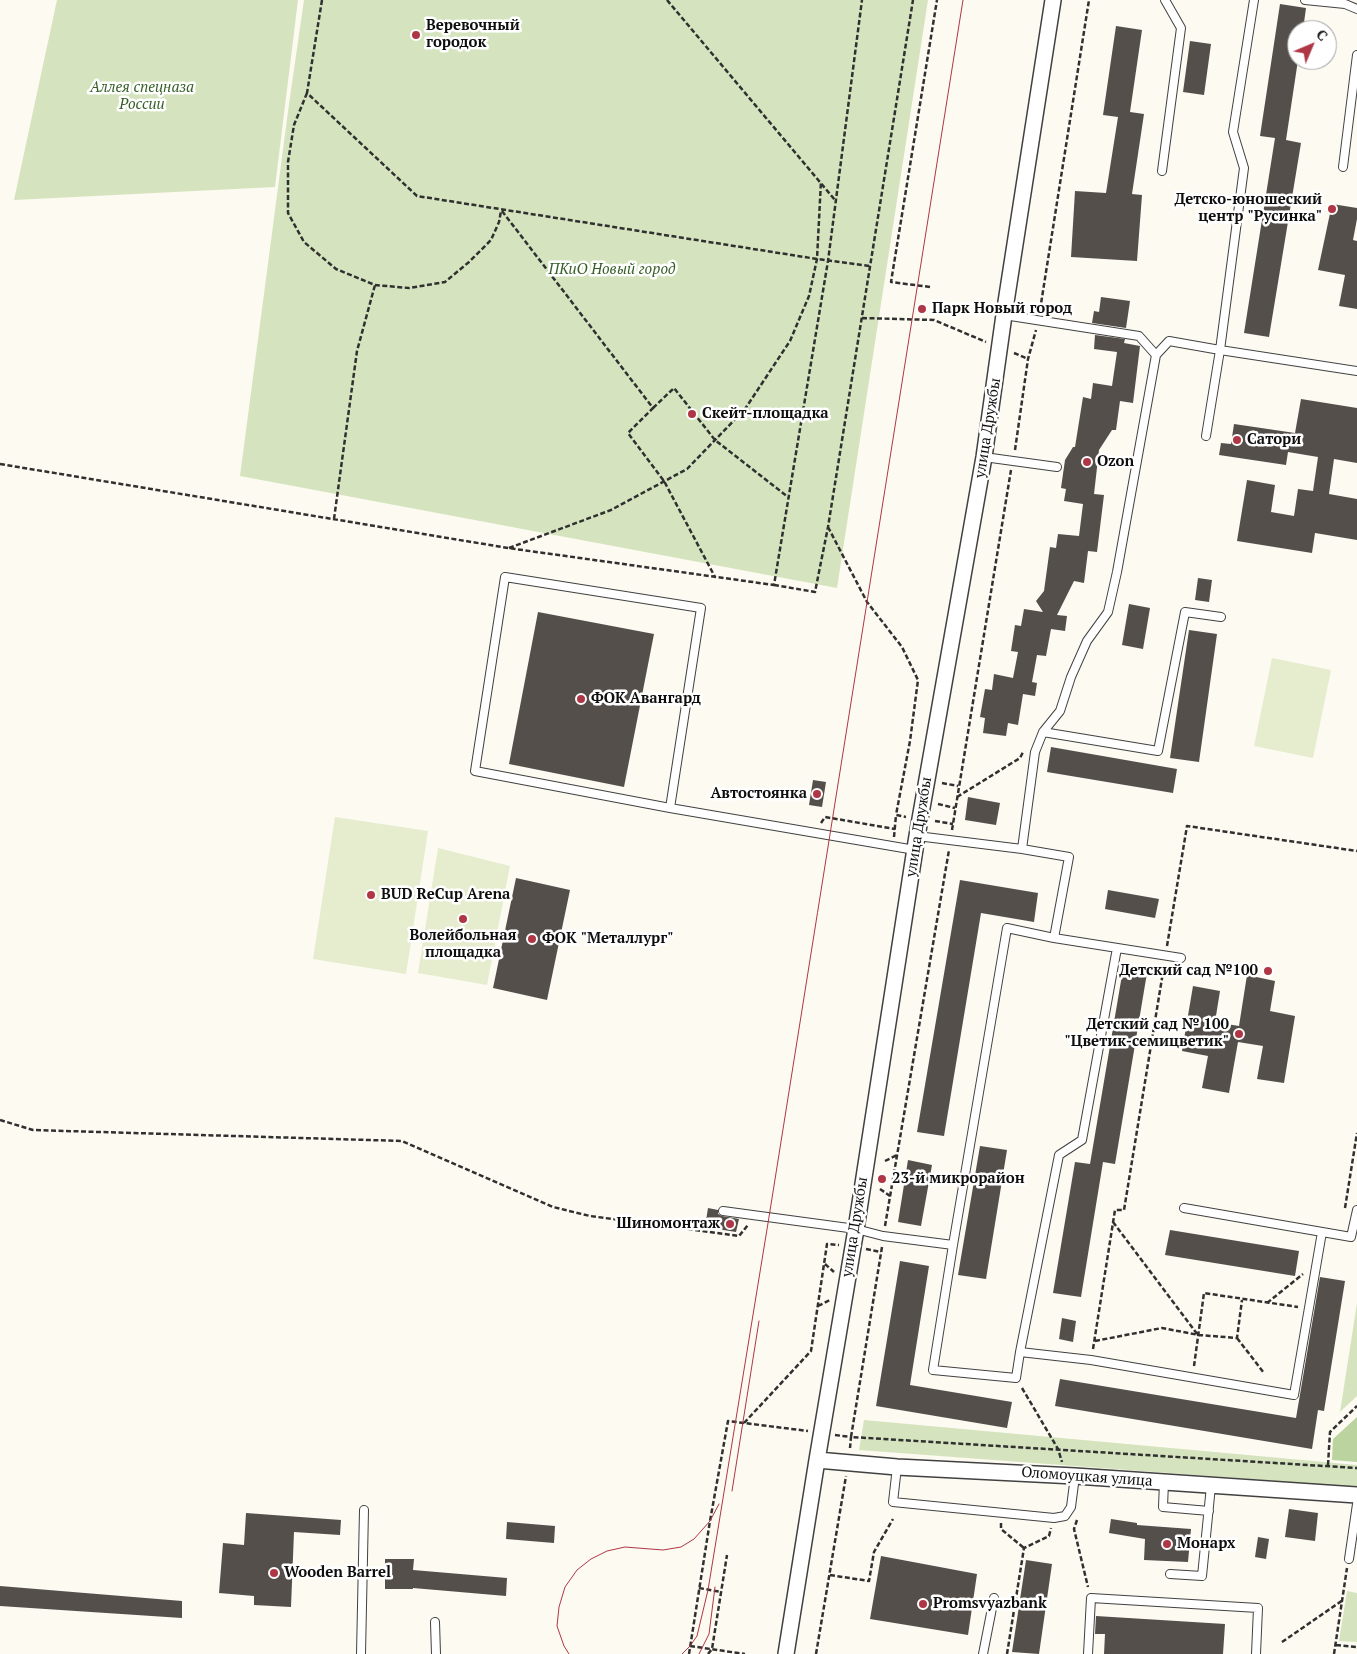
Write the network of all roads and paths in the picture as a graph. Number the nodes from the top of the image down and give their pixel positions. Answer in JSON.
{"nodes":[{"id":1,"x":322,"y":0,"type":"edge"},
{"id":2,"x":667,"y":0,"type":"edge"},
{"id":3,"x":862,"y":0,"type":"edge"},
{"id":4,"x":912,"y":0,"type":"edge"},
{"id":5,"x":937,"y":0,"type":"edge"},
{"id":6,"x":1053,"y":0,"type":"edge"},
{"id":7,"x":1089,"y":0,"type":"edge"},
{"id":8,"x":1166,"y":0,"type":"edge"},
{"id":9,"x":1254,"y":0,"type":"edge"},
{"id":10,"x":1305,"y":0,"type":"edge"},
{"id":11,"x":1357,"y":9,"type":"edge"},
{"id":12,"x":1357,"y":55,"type":"edge"},
{"id":13,"x":307,"y":94,"type":"junction"},
{"id":14,"x":1343,"y":167,"type":"dead end"},
{"id":15,"x":1162,"y":171,"type":"dead end"},
{"id":16,"x":821,"y":181,"type":"junction"},
{"id":17,"x":836,"y":201,"type":"junction"},
{"id":18,"x":501,"y":210,"type":"junction"},
{"id":19,"x":817,"y":259,"type":"junction"},
{"id":20,"x":828,"y":261,"type":"junction"},
{"id":21,"x":870,"y":266,"type":"junction"},
{"id":22,"x":374,"y":285,"type":"junction"},
{"id":23,"x":930,"y":287,"type":"dead end"},
{"id":24,"x":1004,"y":315,"type":"junction"},
{"id":25,"x":862,"y":318,"type":"junction"},
{"id":26,"x":1038,"y":320,"type":"junction"},
{"id":27,"x":992,"y":344,"type":"dead end"},
{"id":28,"x":1008,"y":350,"type":"dead end"},
{"id":29,"x":1220,"y":350,"type":"junction"},
{"id":30,"x":1156,"y":355,"type":"junction"},
{"id":31,"x":1028,"y":359,"type":"junction"},
{"id":32,"x":1357,"y":371,"type":"edge"},
{"id":33,"x":653,"y":408,"type":"junction"},
{"id":34,"x":1206,"y":436,"type":"dead end"},
{"id":35,"x":715,"y":440,"type":"junction"},
{"id":36,"x":984,"y":457,"type":"junction"},
{"id":37,"x":1013,"y":461,"type":"junction"},
{"id":38,"x":0,"y":464,"type":"edge"},
{"id":39,"x":1057,"y":467,"type":"dead end"},
{"id":40,"x":664,"y":481,"type":"junction"},
{"id":41,"x":788,"y":497,"type":"junction"},
{"id":42,"x":334,"y":519,"type":"junction"},
{"id":43,"x":828,"y":527,"type":"junction"},
{"id":44,"x":508,"y":548,"type":"junction"},
{"id":45,"x":715,"y":577,"type":"junction"},
{"id":46,"x":774,"y":585,"type":"junction"},
{"id":47,"x":1221,"y":617,"type":"dead end"},
{"id":48,"x":914,"y":712,"type":"junction"},
{"id":49,"x":920,"y":714,"type":"dead end"},
{"id":50,"x":1042,"y":732,"type":"junction"},
{"id":51,"x":910,"y":741,"type":"junction"},
{"id":52,"x":916,"y":742,"type":"dead end"},
{"id":53,"x":942,"y":783,"type":"dead end"},
{"id":54,"x":958,"y":786,"type":"junction"},
{"id":55,"x":938,"y":804,"type":"dead end"},
{"id":56,"x":670,"y":808,"type":"junction"},
{"id":57,"x":955,"y":808,"type":"junction"},
{"id":58,"x":896,"y":815,"type":"junction"},
{"id":59,"x":914,"y":818,"type":"dead end"},
{"id":60,"x":928,"y":820,"type":"dead end"},
{"id":61,"x":953,"y":824,"type":"junction"},
{"id":62,"x":950,"y":840,"type":"junction"},
{"id":63,"x":916,"y":843,"type":"junction"},
{"id":64,"x":892,"y":846,"type":"junction"},
{"id":65,"x":1022,"y":849,"type":"junction"},
{"id":66,"x":1054,"y":938,"type":"junction"},
{"id":67,"x":1117,"y":948,"type":"junction"},
{"id":68,"x":1181,"y":958,"type":"dead end"},
{"id":69,"x":0,"y":1120,"type":"edge"},
{"id":70,"x":897,"y":1155,"type":"junction"},
{"id":71,"x":885,"y":1161,"type":"dead end"},
{"id":72,"x":880,"y":1189,"type":"dead end"},
{"id":73,"x":890,"y":1196,"type":"junction"},
{"id":74,"x":1184,"y":1208,"type":"dead end"},
{"id":75,"x":1124,"y":1210,"type":"dead end"},
{"id":76,"x":1357,"y":1210,"type":"edge"},
{"id":77,"x":723,"y":1211,"type":"dead end"},
{"id":78,"x":754,"y":1216,"type":"junction"},
{"id":79,"x":1113,"y":1222,"type":"junction"},
{"id":80,"x":856,"y":1229,"type":"junction"},
{"id":81,"x":1322,"y":1232,"type":"junction"},
{"id":82,"x":883,"y":1236,"type":"junction"},
{"id":83,"x":953,"y":1245,"type":"junction"},
{"id":84,"x":844,"y":1246,"type":"dead end"},
{"id":85,"x":858,"y":1248,"type":"dead end"},
{"id":86,"x":881,"y":1252,"type":"junction"},
{"id":87,"x":824,"y":1263,"type":"junction"},
{"id":88,"x":835,"y":1273,"type":"dead end"},
{"id":89,"x":830,"y":1299,"type":"dead end"},
{"id":90,"x":1242,"y":1300,"type":"junction"},
{"id":91,"x":818,"y":1306,"type":"junction"},
{"id":92,"x":1309,"y":1309,"type":"junction"},
{"id":93,"x":1198,"y":1335,"type":"junction"},
{"id":94,"x":1237,"y":1338,"type":"junction"},
{"id":95,"x":1094,"y":1341,"type":"junction"},
{"id":96,"x":1020,"y":1352,"type":"junction"},
{"id":97,"x":1091,"y":1360,"type":"junction"},
{"id":98,"x":1264,"y":1373,"type":"dead end"},
{"id":99,"x":1016,"y":1378,"type":"junction"},
{"id":100,"x":1192,"y":1378,"type":"junction"},
{"id":101,"x":1357,"y":1406,"type":"edge"},
{"id":102,"x":744,"y":1423,"type":"junction"},
{"id":103,"x":812,"y":1432,"type":"dead end"},
{"id":104,"x":829,"y":1434,"type":"dead end"},
{"id":105,"x":851,"y":1437,"type":"junction"},
{"id":106,"x":1058,"y":1449,"type":"junction"},
{"id":107,"x":850,"y":1455,"type":"dead end"},
{"id":108,"x":817,"y":1460,"type":"junction"},
{"id":109,"x":1328,"y":1466,"type":"junction"},
{"id":110,"x":897,"y":1467,"type":"junction"},
{"id":111,"x":1357,"y":1468,"type":"edge"},
{"id":112,"x":847,"y":1471,"type":"dead end"},
{"id":113,"x":1070,"y":1472,"type":"junction"},
{"id":114,"x":1164,"y":1482,"type":"junction"},
{"id":115,"x":1211,"y":1486,"type":"junction"},
{"id":116,"x":1357,"y":1495,"type":"edge"},
{"id":117,"x":1357,"y":1504,"type":"edge"},
{"id":118,"x":1071,"y":1507,"type":"junction"},
{"id":119,"x":364,"y":1510,"type":"dead end"},
{"id":120,"x":1209,"y":1511,"type":"junction"},
{"id":121,"x":1054,"y":1518,"type":"junction"},
{"id":122,"x":894,"y":1519,"type":"dead end"},
{"id":123,"x":1001,"y":1529,"type":"dead end"},
{"id":124,"x":1024,"y":1548,"type":"junction"},
{"id":125,"x":727,"y":1555,"type":"dead end"},
{"id":126,"x":1349,"y":1559,"type":"joint"},
{"id":127,"x":1170,"y":1574,"type":"dead end"},
{"id":128,"x":830,"y":1575,"type":"junction"},
{"id":129,"x":699,"y":1588,"type":"junction"},
{"id":130,"x":721,"y":1592,"type":"junction"},
{"id":131,"x":994,"y":1598,"type":"dead end"},
{"id":132,"x":1091,"y":1598,"type":"junction"},
{"id":133,"x":1342,"y":1600,"type":"junction"},
{"id":134,"x":435,"y":1622,"type":"dead end"},
{"id":135,"x":1282,"y":1642,"type":"dead end"},
{"id":136,"x":1336,"y":1645,"type":"junction"},
{"id":137,"x":690,"y":1646,"type":"junction"},
{"id":138,"x":1357,"y":1647,"type":"edge"},
{"id":139,"x":712,"y":1650,"type":"junction"},
{"id":140,"x":361,"y":1654,"type":"edge"},
{"id":141,"x":436,"y":1654,"type":"edge"},
{"id":142,"x":689,"y":1654,"type":"edge"},
{"id":143,"x":708,"y":1654,"type":"edge"},
{"id":144,"x":745,"y":1654,"type":"edge"},
{"id":145,"x":786,"y":1654,"type":"edge"},
{"id":146,"x":816,"y":1654,"type":"edge"},
{"id":147,"x":983,"y":1654,"type":"edge"},
{"id":148,"x":1007,"y":1654,"type":"edge"},
{"id":149,"x":1088,"y":1654,"type":"edge"},
{"id":150,"x":1256,"y":1654,"type":"edge"},
{"id":151,"x":1334,"y":1654,"type":"edge"}],
"edges":[{"from":1,"to":13,"type":"path"},
{"from":2,"to":16,"type":"path"},
{"from":3,"to":17,"type":"path"},
{"from":4,"to":21,"type":"path"},
{"from":5,"to":23,"type":"path"},
{"from":6,"to":24,"type":"street","name":"улица Дружбы"},
{"from":7,"to":26,"type":"path"},
{"from":8,"to":15,"type":"lane"},
{"from":9,"to":29,"type":"lane"},
{"from":10,"to":11,"type":"lane"},
{"from":12,"to":14,"type":"lane"},
{"from":13,"to":18,"type":"path"},
{"from":13,"to":22,"type":"path"},
{"from":16,"to":17,"type":"path"},
{"from":16,"to":19,"type":"path"},
{"from":17,"to":20,"type":"path"},
{"from":18,"to":19,"type":"path"},
{"from":18,"to":22,"type":"path"},
{"from":18,"to":33,"type":"path"},
{"from":19,"to":20,"type":"path"},
{"from":19,"to":35,"type":"path"},
{"from":20,"to":21,"type":"path"},
{"from":20,"to":41,"type":"path"},
{"from":21,"to":25,"type":"path"},
{"from":22,"to":42,"type":"path"},
{"from":24,"to":26,"type":"lane"},
{"from":24,"to":36,"type":"street","name":"улица Дружбы"},
{"from":25,"to":27,"type":"path"},
{"from":25,"to":43,"type":"path"},
{"from":26,"to":30,"type":"lane"},
{"from":26,"to":31,"type":"path"},
{"from":28,"to":31,"type":"path"},
{"from":29,"to":30,"type":"lane"},
{"from":29,"to":32,"type":"lane"},
{"from":29,"to":34,"type":"lane"},
{"from":30,"to":50,"type":"lane"},
{"from":31,"to":37,"type":"path"},
{"from":33,"to":35,"type":"path"},
{"from":33,"to":40,"type":"path"},
{"from":35,"to":40,"type":"path"},
{"from":35,"to":41,"type":"path"},
{"from":36,"to":37,"type":"lane"},
{"from":36,"to":63,"type":"street","name":"улица Дружбы"},
{"from":37,"to":39,"type":"lane"},
{"from":37,"to":54,"type":"path"},
{"from":38,"to":42,"type":"path"},
{"from":40,"to":44,"type":"path"},
{"from":40,"to":45,"type":"path"},
{"from":41,"to":46,"type":"path"},
{"from":42,"to":44,"type":"path"},
{"from":43,"to":46,"type":"path"},
{"from":43,"to":48,"type":"path"},
{"from":44,"to":45,"type":"path"},
{"from":45,"to":46,"type":"path"},
{"from":47,"to":50,"type":"lane"},
{"from":48,"to":49,"type":"path"},
{"from":48,"to":51,"type":"path"},
{"from":50,"to":65,"type":"lane"},
{"from":51,"to":52,"type":"path"},
{"from":51,"to":58,"type":"path"},
{"from":53,"to":54,"type":"path"},
{"from":54,"to":57,"type":"path"},
{"from":55,"to":57,"type":"path"},
{"from":56,"to":56,"type":"lane"},
{"from":56,"to":64,"type":"lane"},
{"from":57,"to":61,"type":"path"},
{"from":58,"to":59,"type":"path"},
{"from":58,"to":64,"type":"path"},
{"from":60,"to":61,"type":"path"},
{"from":61,"to":62,"type":"path"},
{"from":62,"to":63,"type":"lane"},
{"from":62,"to":65,"type":"lane"},
{"from":62,"to":70,"type":"path"},
{"from":63,"to":64,"type":"lane"},
{"from":63,"to":80,"type":"street","name":"улица Дружбы"},
{"from":65,"to":66,"type":"lane"},
{"from":66,"to":67,"type":"lane"},
{"from":66,"to":83,"type":"lane"},
{"from":67,"to":68,"type":"lane"},
{"from":67,"to":96,"type":"lane"},
{"from":69,"to":78,"type":"path"},
{"from":70,"to":71,"type":"path"},
{"from":70,"to":73,"type":"path"},
{"from":72,"to":73,"type":"path"},
{"from":73,"to":82,"type":"path"},
{"from":74,"to":81,"type":"lane"},
{"from":75,"to":79,"type":"path"},
{"from":76,"to":81,"type":"lane"},
{"from":77,"to":78,"type":"lane"},
{"from":78,"to":80,"type":"lane"},
{"from":79,"to":93,"type":"path"},
{"from":79,"to":95,"type":"path"},
{"from":80,"to":82,"type":"lane"},
{"from":80,"to":108,"type":"street","name":"улица Дружбы"},
{"from":81,"to":92,"type":"lane"},
{"from":82,"to":83,"type":"lane"},
{"from":82,"to":86,"type":"path"},
{"from":83,"to":99,"type":"lane"},
{"from":84,"to":87,"type":"path"},
{"from":85,"to":86,"type":"path"},
{"from":86,"to":105,"type":"path"},
{"from":87,"to":88,"type":"path"},
{"from":87,"to":91,"type":"path"},
{"from":89,"to":91,"type":"path"},
{"from":90,"to":92,"type":"path"},
{"from":90,"to":93,"type":"path"},
{"from":90,"to":94,"type":"path"},
{"from":91,"to":102,"type":"path"},
{"from":92,"to":100,"type":"lane"},
{"from":93,"to":94,"type":"path"},
{"from":93,"to":95,"type":"path"},
{"from":93,"to":100,"type":"path"},
{"from":94,"to":98,"type":"path"},
{"from":95,"to":97,"type":"path"},
{"from":96,"to":97,"type":"lane"},
{"from":96,"to":99,"type":"lane"},
{"from":97,"to":100,"type":"lane"},
{"from":99,"to":106,"type":"path"},
{"from":101,"to":109,"type":"path"},
{"from":102,"to":103,"type":"path"},
{"from":102,"to":129,"type":"path"},
{"from":104,"to":105,"type":"path"},
{"from":105,"to":106,"type":"path"},
{"from":105,"to":107,"type":"path"},
{"from":106,"to":109,"type":"path"},
{"from":106,"to":113,"type":"path"},
{"from":108,"to":110,"type":"street","name":"Оломоуцкая улица"},
{"from":108,"to":145,"type":"street","name":"улица Дружбы"},
{"from":109,"to":111,"type":"path"},
{"from":110,"to":113,"type":"street","name":"Оломоуцкая улица"},
{"from":110,"to":121,"type":"lane"},
{"from":112,"to":128,"type":"path"},
{"from":113,"to":114,"type":"street","name":"Оломоуцкая улица"},
{"from":113,"to":118,"type":"lane"},
{"from":114,"to":115,"type":"street","name":"Оломоуцкая улица"},
{"from":114,"to":120,"type":"lane"},
{"from":115,"to":116,"type":"street","name":"Оломоуцкая улица"},
{"from":115,"to":120,"type":"lane"},
{"from":117,"to":126,"type":"lane"},
{"from":118,"to":121,"type":"lane"},
{"from":118,"to":132,"type":"path"},
{"from":119,"to":140,"type":"lane"},
{"from":120,"to":127,"type":"lane"},
{"from":121,"to":124,"type":"path"},
{"from":122,"to":128,"type":"path"},
{"from":123,"to":124,"type":"path"},
{"from":124,"to":148,"type":"path"},
{"from":125,"to":130,"type":"path"},
{"from":126,"to":133,"type":"path"},
{"from":128,"to":146,"type":"path"},
{"from":129,"to":130,"type":"path"},
{"from":129,"to":137,"type":"path"},
{"from":130,"to":139,"type":"path"},
{"from":131,"to":147,"type":"lane"},
{"from":132,"to":149,"type":"lane"},
{"from":132,"to":150,"type":"lane"},
{"from":133,"to":135,"type":"path"},
{"from":133,"to":136,"type":"path"},
{"from":134,"to":141,"type":"lane"},
{"from":136,"to":138,"type":"path"},
{"from":136,"to":151,"type":"path"},
{"from":137,"to":139,"type":"path"},
{"from":137,"to":142,"type":"path"},
{"from":139,"to":143,"type":"path"},
{"from":139,"to":144,"type":"path"}]}
